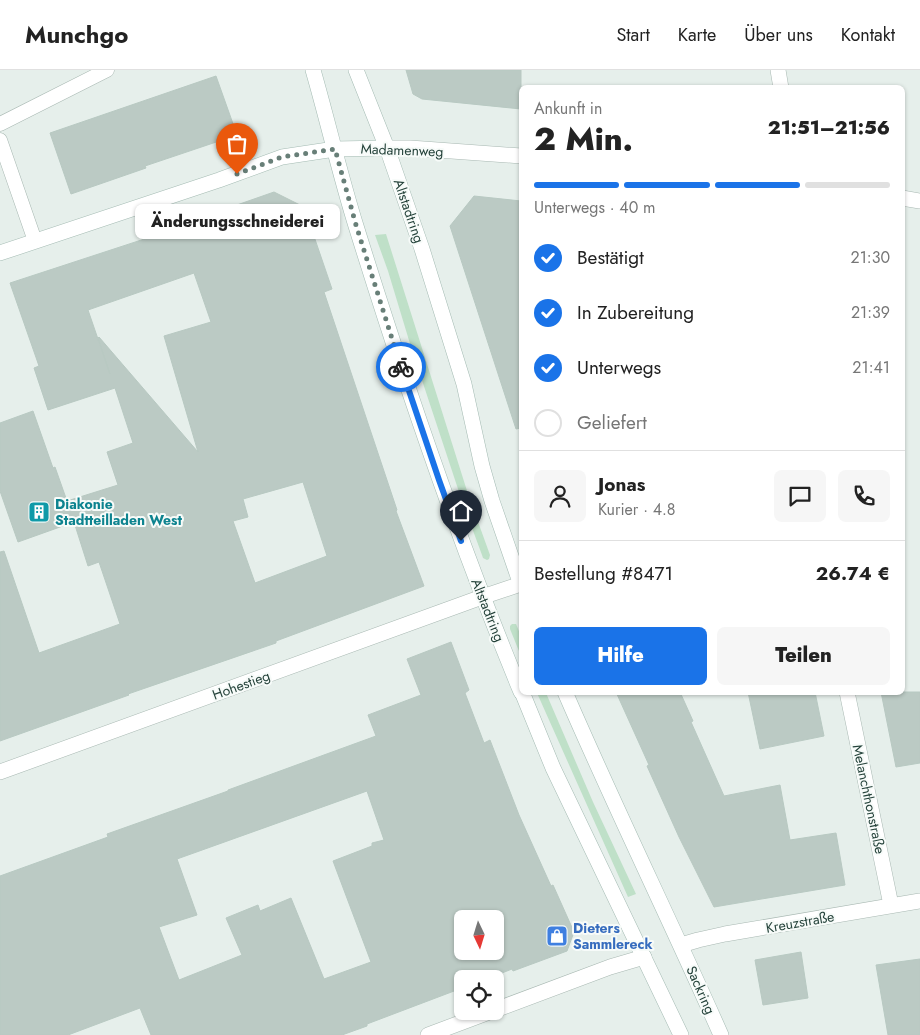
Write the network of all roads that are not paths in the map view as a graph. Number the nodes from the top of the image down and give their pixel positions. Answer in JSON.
{"nodes":[{"id":1,"x":107,"y":70,"type":"edge"},
{"id":2,"x":313,"y":70,"type":"edge"},
{"id":3,"x":356,"y":70,"type":"edge"},
{"id":4,"x":778,"y":70,"type":"edge"},
{"id":5,"x":780,"y":85,"type":"edge"},
{"id":6,"x":0,"y":124,"type":"edge"},
{"id":7,"x":0,"y":140,"type":"edge"},
{"id":8,"x":387,"y":148,"type":"junction"},
{"id":9,"x":335,"y":149,"type":"junction"},
{"id":10,"x":519,"y":156,"type":"edge"},
{"id":11,"x":905,"y":198,"type":"edge"},
{"id":12,"x":920,"y":200,"type":"edge"},
{"id":13,"x":35,"y":241,"type":"junction"},
{"id":14,"x":0,"y":253,"type":"edge"},
{"id":15,"x":519,"y":578,"type":"edge"},
{"id":16,"x":519,"y":585,"type":"edge"},
{"id":17,"x":482,"y":597,"type":"junction"},
{"id":18,"x":519,"y":687,"type":"edge"},
{"id":19,"x":522,"y":695,"type":"edge"},
{"id":20,"x":566,"y":695,"type":"edge"},
{"id":21,"x":848,"y":695,"type":"edge"},
{"id":22,"x":0,"y":772,"type":"edge"},
{"id":23,"x":920,"y":901,"type":"edge"},
{"id":24,"x":891,"y":905,"type":"junction"},
{"id":25,"x":681,"y":945,"type":"junction"},
{"id":26,"x":644,"y":957,"type":"junction"},
{"id":27,"x":504,"y":1007,"type":"edge"},
{"id":28,"x":469,"y":1020,"type":"edge"},
{"id":29,"x":428,"y":1035,"type":"edge"},
{"id":30,"x":681,"y":1035,"type":"edge"},
{"id":31,"x":721,"y":1035,"type":"edge"}],
"edges":[{"from":1,"to":6,"type":"lane"},
{"from":2,"to":9,"type":"main road","name":"Altstadtring"},
{"from":3,"to":8,"type":"main road","name":"Altstadtring"},
{"from":4,"to":5,"type":"main road"},
{"from":7,"to":13,"type":"lane"},
{"from":8,"to":9,"type":"main road","name":"Madamenweg"},
{"from":8,"to":10,"type":"main road","name":"Madamenweg"},
{"from":8,"to":15,"type":"main road","name":"Altstadtring"},
{"from":9,"to":13,"type":"main road","name":"Madamenweg"},
{"from":9,"to":17,"type":"main road","name":"Altstadtring"},
{"from":11,"to":12,"type":"main road"},
{"from":13,"to":14,"type":"main road","name":"Madamenweg"},
{"from":16,"to":17,"type":"main road","name":"Hohestieg"},
{"from":17,"to":18,"type":"main road","name":"Altstadtring"},
{"from":17,"to":22,"type":"main road","name":"Hohestieg"},
{"from":19,"to":26,"type":"main road","name":"Altstadtring"},
{"from":20,"to":25,"type":"main road"},
{"from":21,"to":24,"type":"main road","name":"Melanchthonstraße"},
{"from":23,"to":24,"type":"main road","name":"Kreuzstraße"},
{"from":24,"to":25,"type":"main road","name":"Kreuzstraße"},
{"from":25,"to":31,"type":"main road","name":"Sackring"},
{"from":26,"to":27,"type":"main road"},
{"from":26,"to":30,"type":"main road"},
{"from":28,"to":29,"type":"main road"}]}
